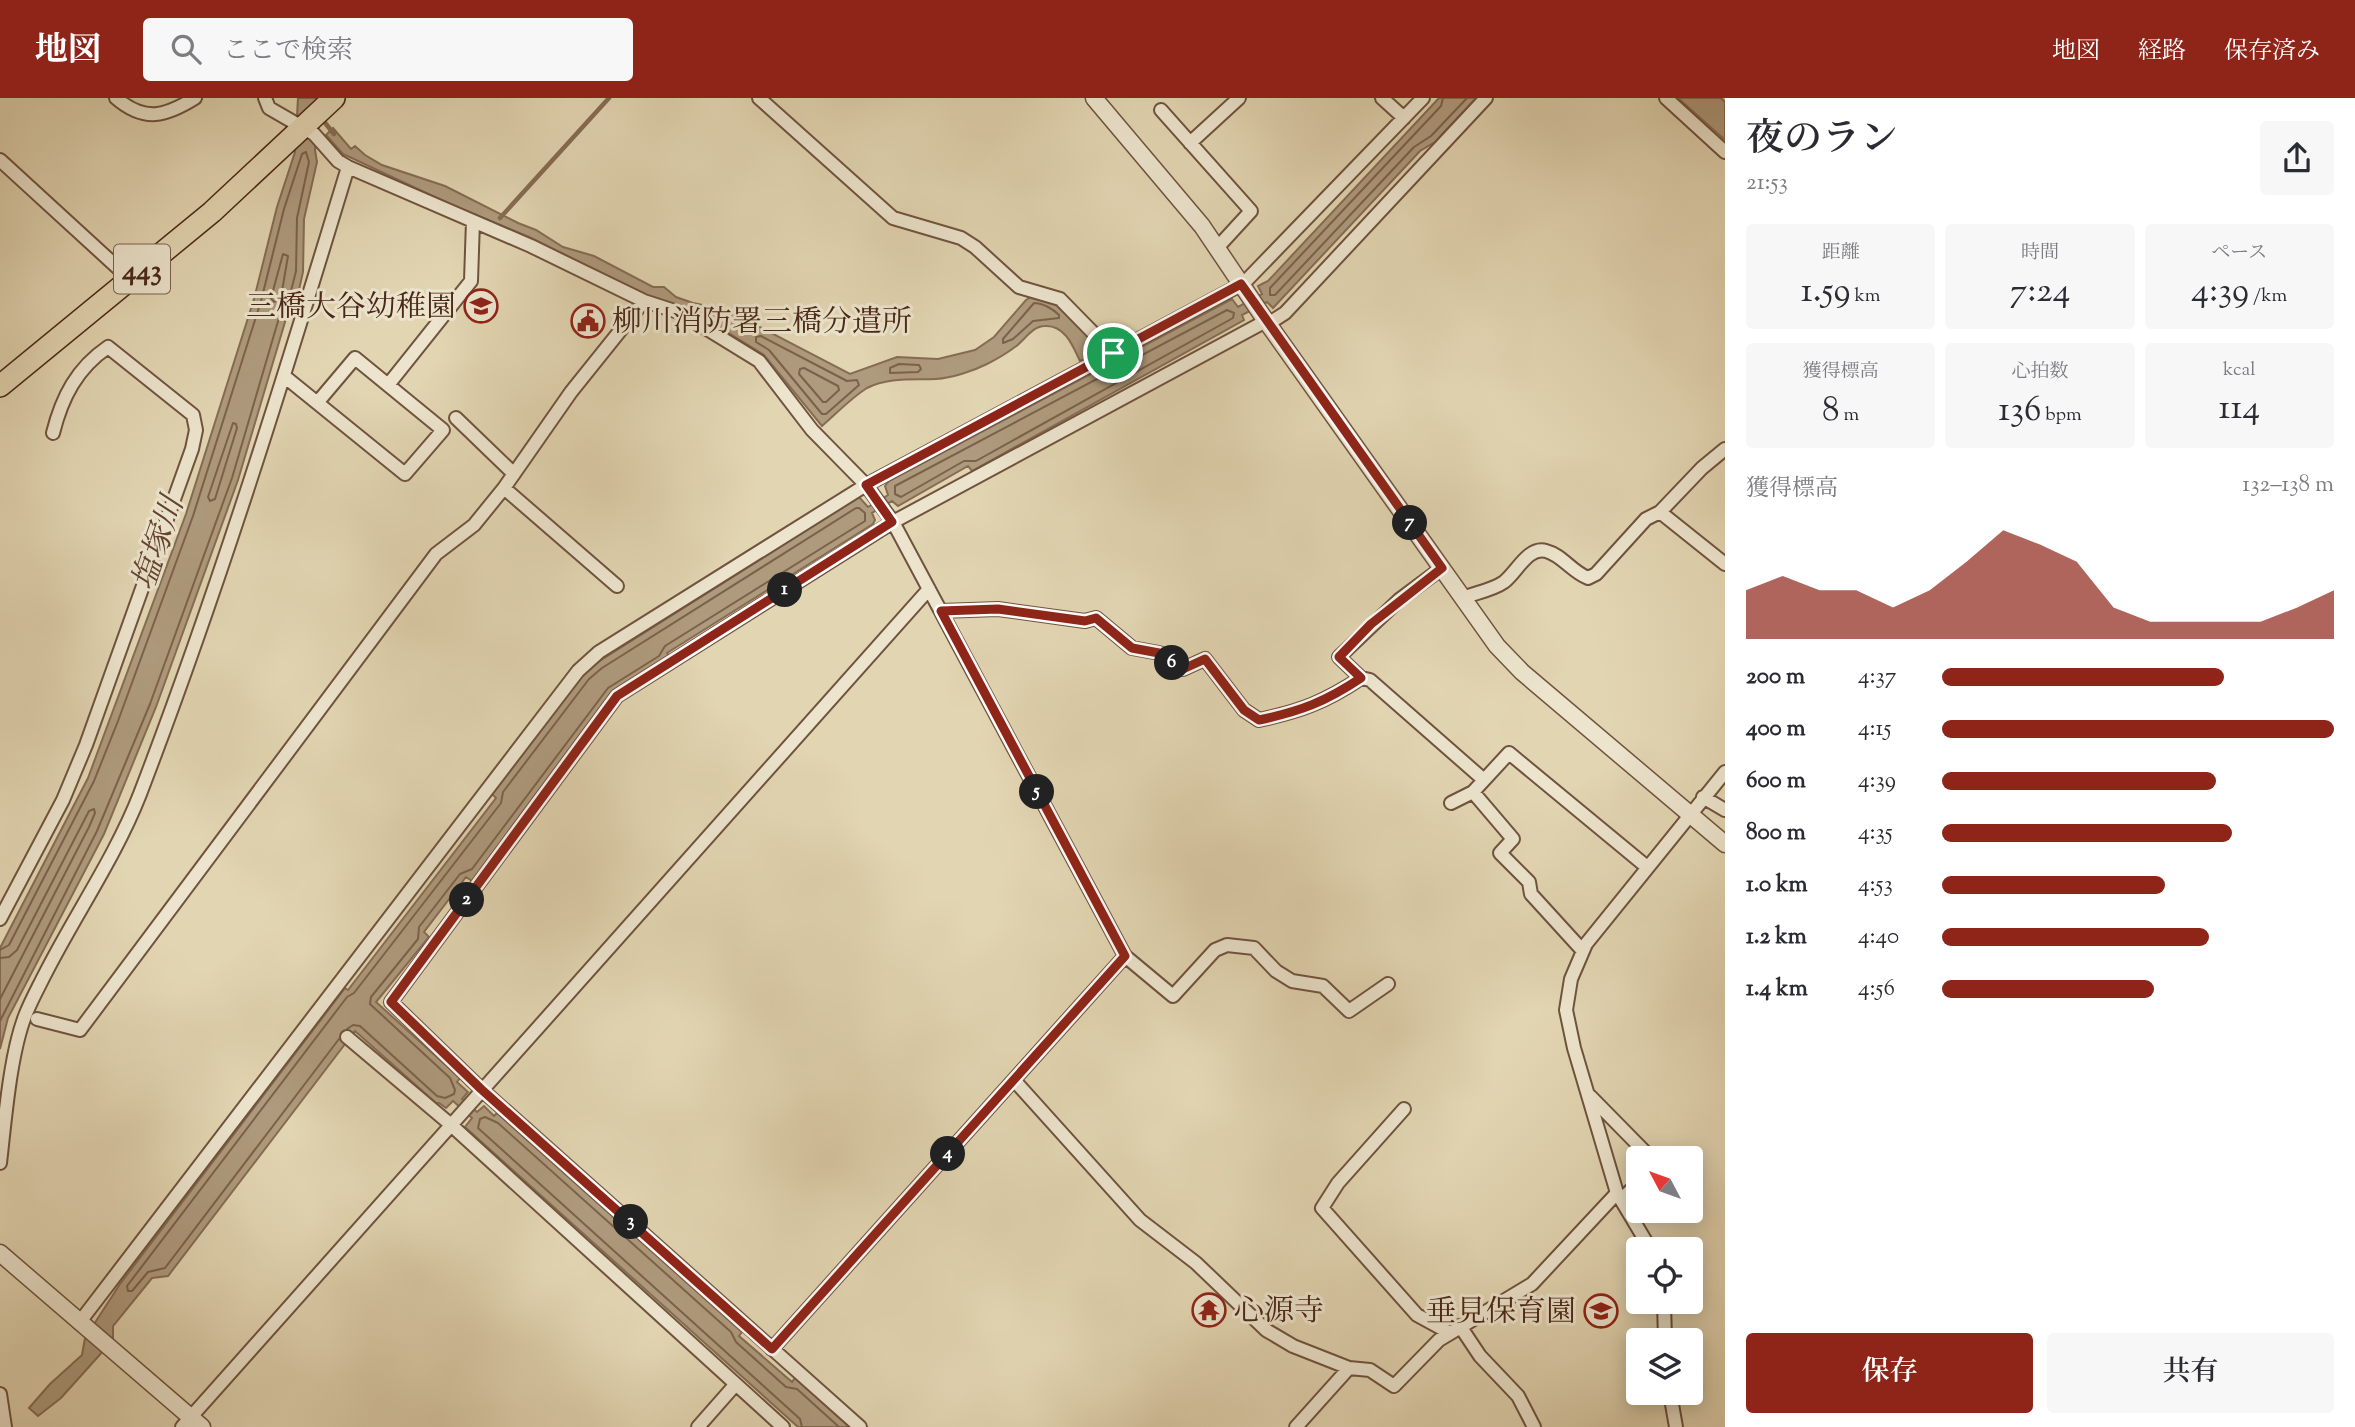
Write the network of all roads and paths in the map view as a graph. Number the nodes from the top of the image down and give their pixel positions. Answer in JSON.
{"nodes":[{"id":1,"x":116,"y":98,"type":"edge"},
{"id":2,"x":195,"y":98,"type":"edge"},
{"id":3,"x":265,"y":98,"type":"edge"},
{"id":4,"x":334,"y":98,"type":"edge"},
{"id":5,"x":759,"y":98,"type":"edge"},
{"id":6,"x":1094,"y":98,"type":"edge"},
{"id":7,"x":1239,"y":98,"type":"edge"},
{"id":8,"x":1382,"y":98,"type":"edge"},
{"id":9,"x":1423,"y":98,"type":"edge"},
{"id":10,"x":1486,"y":98,"type":"edge"},
{"id":11,"x":1666,"y":98,"type":"edge"},
{"id":12,"x":1161,"y":110,"type":"dead end"},
{"id":13,"x":1404,"y":118,"type":"junction"},
{"id":14,"x":292,"y":122,"type":"junction"},
{"id":15,"x":1190,"y":143,"type":"junction"},
{"id":16,"x":1725,"y":152,"type":"edge"},
{"id":17,"x":343,"y":164,"type":"junction"},
{"id":18,"x":2,"y":165,"type":"edge"},
{"id":19,"x":473,"y":221,"type":"junction"},
{"id":20,"x":1217,"y":248,"type":"junction"},
{"id":21,"x":130,"y":279,"type":"junction"},
{"id":22,"x":1243,"y":287,"type":"junction"},
{"id":23,"x":645,"y":301,"type":"junction"},
{"id":24,"x":1265,"y":319,"type":"junction"},
{"id":25,"x":1113,"y":353,"type":"junction"},
{"id":26,"x":284,"y":376,"type":"junction"},
{"id":27,"x":388,"y":385,"type":"junction"},
{"id":28,"x":0,"y":386,"type":"edge"},
{"id":29,"x":317,"y":403,"type":"junction"},
{"id":30,"x":456,"y":418,"type":"dead end"},
{"id":31,"x":52,"y":433,"type":"dead end"},
{"id":32,"x":1725,"y":449,"type":"edge"},
{"id":33,"x":514,"y":474,"type":"junction"},
{"id":34,"x":866,"y":485,"type":"junction"},
{"id":35,"x":504,"y":488,"type":"junction"},
{"id":36,"x":1660,"y":512,"type":"junction"},
{"id":37,"x":892,"y":522,"type":"junction"},
{"id":38,"x":1725,"y":564,"type":"edge"},
{"id":39,"x":1442,"y":568,"type":"junction"},
{"id":40,"x":617,"y":586,"type":"dead end"},
{"id":41,"x":929,"y":589,"type":"junction"},
{"id":42,"x":1462,"y":598,"type":"junction"},
{"id":43,"x":941,"y":611,"type":"junction"},
{"id":44,"x":1361,"y":678,"type":"junction"},
{"id":45,"x":1725,"y":772,"type":"edge"},
{"id":46,"x":1484,"y":780,"type":"junction"},
{"id":47,"x":1473,"y":792,"type":"junction"},
{"id":48,"x":1703,"y":797,"type":"junction"},
{"id":49,"x":1451,"y":803,"type":"dead end"},
{"id":50,"x":1725,"y":810,"type":"edge"},
{"id":51,"x":1690,"y":813,"type":"junction"},
{"id":52,"x":1725,"y":845,"type":"edge"},
{"id":53,"x":1647,"y":867,"type":"junction"},
{"id":54,"x":0,"y":919,"type":"edge"},
{"id":55,"x":1583,"y":951,"type":"junction"},
{"id":56,"x":1125,"y":956,"type":"junction"},
{"id":57,"x":1388,"y":984,"type":"dead end"},
{"id":58,"x":37,"y":1018,"type":"dead end"},
{"id":59,"x":347,"y":1037,"type":"dead end"},
{"id":60,"x":1014,"y":1080,"type":"junction"},
{"id":61,"x":481,"y":1089,"type":"junction"},
{"id":62,"x":1588,"y":1094,"type":"junction"},
{"id":63,"x":1404,"y":1109,"type":"dead end"},
{"id":64,"x":450,"y":1124,"type":"junction"},
{"id":65,"x":1639,"y":1146,"type":"edge"},
{"id":66,"x":0,"y":1163,"type":"edge"},
{"id":67,"x":1626,"y":1192,"type":"edge"},
{"id":68,"x":1619,"y":1197,"type":"junction"},
{"id":69,"x":1643,"y":1237,"type":"edge"},
{"id":70,"x":0,"y":1252,"type":"edge"},
{"id":71,"x":79,"y":1323,"type":"junction"},
{"id":72,"x":1455,"y":1329,"type":"junction"},
{"id":73,"x":772,"y":1349,"type":"junction"},
{"id":74,"x":1349,"y":1368,"type":"junction"},
{"id":75,"x":735,"y":1385,"type":"junction"},
{"id":76,"x":0,"y":1394,"type":"edge"},
{"id":77,"x":1673,"y":1405,"type":"edge"},
{"id":78,"x":191,"y":1424,"type":"edge"},
{"id":79,"x":5,"y":1427,"type":"edge"},
{"id":80,"x":698,"y":1427,"type":"edge"},
{"id":81,"x":783,"y":1427,"type":"edge"},
{"id":82,"x":860,"y":1427,"type":"edge"},
{"id":83,"x":1296,"y":1427,"type":"edge"},
{"id":84,"x":1534,"y":1427,"type":"edge"},
{"id":85,"x":1676,"y":1427,"type":"edge"}],
"edges":[{"from":1,"to":2,"type":"street"},
{"from":3,"to":14,"type":"street"},
{"from":4,"to":14,"type":"highway","number":"443"},
{"from":5,"to":25,"type":"street"},
{"from":6,"to":20,"type":"street"},
{"from":7,"to":15,"type":"street"},
{"from":8,"to":13,"type":"street"},
{"from":9,"to":13,"type":"street"},
{"from":10,"to":24,"type":"street"},
{"from":11,"to":16,"type":"street"},
{"from":12,"to":15,"type":"street"},
{"from":13,"to":22,"type":"street"},
{"from":14,"to":17,"type":"street"},
{"from":14,"to":21,"type":"highway","number":"443"},
{"from":15,"to":20,"type":"street"},
{"from":17,"to":19,"type":"street"},
{"from":17,"to":26,"type":"street"},
{"from":18,"to":21,"type":"street"},
{"from":19,"to":23,"type":"street"},
{"from":19,"to":27,"type":"street"},
{"from":20,"to":22,"type":"street"},
{"from":21,"to":28,"type":"highway","number":"443"},
{"from":22,"to":24,"type":"street"},
{"from":22,"to":25,"type":"street"},
{"from":23,"to":33,"type":"street"},
{"from":23,"to":34,"type":"street"},
{"from":24,"to":37,"type":"street"},
{"from":24,"to":39,"type":"street"},
{"from":25,"to":34,"type":"street"},
{"from":26,"to":29,"type":"street"},
{"from":26,"to":66,"type":"street"},
{"from":27,"to":29,"type":"street"},
{"from":27,"to":29,"type":"street"},
{"from":30,"to":33,"type":"street"},
{"from":31,"to":54,"type":"street"},
{"from":32,"to":36,"type":"street"},
{"from":33,"to":35,"type":"street"},
{"from":34,"to":37,"type":"street"},
{"from":34,"to":71,"type":"street"},
{"from":35,"to":40,"type":"street"},
{"from":35,"to":58,"type":"street"},
{"from":36,"to":38,"type":"street"},
{"from":36,"to":42,"type":"street"},
{"from":37,"to":41,"type":"street"},
{"from":37,"to":61,"type":"street"},
{"from":39,"to":42,"type":"street"},
{"from":39,"to":44,"type":"street"},
{"from":41,"to":43,"type":"street"},
{"from":41,"to":61,"type":"street"},
{"from":42,"to":51,"type":"street"},
{"from":43,"to":44,"type":"street"},
{"from":43,"to":56,"type":"street"},
{"from":44,"to":46,"type":"street"},
{"from":45,"to":48,"type":"street"},
{"from":46,"to":47,"type":"street"},
{"from":46,"to":53,"type":"street"},
{"from":47,"to":49,"type":"street"},
{"from":47,"to":55,"type":"street"},
{"from":48,"to":50,"type":"street"},
{"from":48,"to":51,"type":"street"},
{"from":51,"to":52,"type":"street"},
{"from":51,"to":53,"type":"street"},
{"from":53,"to":55,"type":"street"},
{"from":55,"to":62,"type":"street"},
{"from":56,"to":57,"type":"street"},
{"from":56,"to":60,"type":"street"},
{"from":59,"to":64,"type":"street"},
{"from":60,"to":73,"type":"street"},
{"from":60,"to":74,"type":"street"},
{"from":61,"to":64,"type":"street"},
{"from":61,"to":73,"type":"street"},
{"from":62,"to":65,"type":"street"},
{"from":62,"to":68,"type":"street"},
{"from":63,"to":72,"type":"street"},
{"from":64,"to":75,"type":"street"},
{"from":64,"to":78,"type":"street"},
{"from":67,"to":68,"type":"street"},
{"from":68,"to":69,"type":"street"},
{"from":68,"to":72,"type":"street"},
{"from":70,"to":71,"type":"street"},
{"from":71,"to":78,"type":"street"},
{"from":72,"to":74,"type":"street"},
{"from":72,"to":84,"type":"street"},
{"from":73,"to":82,"type":"street"},
{"from":74,"to":83,"type":"street"},
{"from":75,"to":80,"type":"street"},
{"from":75,"to":81,"type":"street"},
{"from":76,"to":79,"type":"street"},
{"from":77,"to":85,"type":"street"}]}
